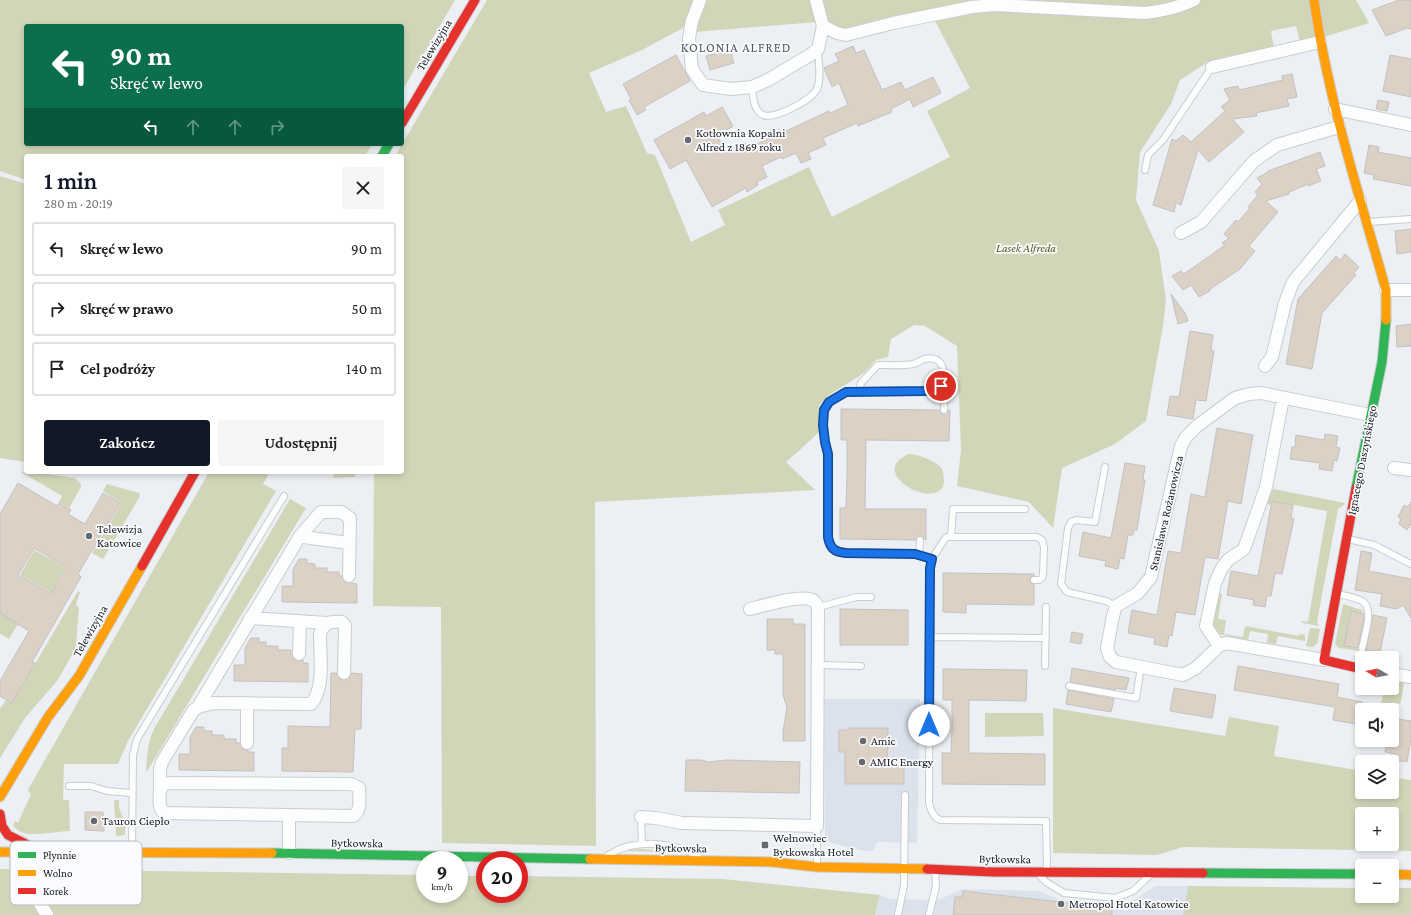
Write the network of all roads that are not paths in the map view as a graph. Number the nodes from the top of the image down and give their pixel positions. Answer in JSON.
{"nodes":[{"id":1,"x":475,"y":0,"type":"edge"},
{"id":2,"x":700,"y":0,"type":"edge"},
{"id":3,"x":816,"y":0,"type":"edge"},
{"id":4,"x":1194,"y":0,"type":"edge"},
{"id":5,"x":1314,"y":0,"type":"edge"},
{"id":6,"x":823,"y":26,"type":"junction"},
{"id":7,"x":1320,"y":42,"type":"junction"},
{"id":8,"x":818,"y":49,"type":"junction"},
{"id":9,"x":1212,"y":67,"type":"joint"},
{"id":10,"x":752,"y":87,"type":"junction"},
{"id":11,"x":1335,"y":109,"type":"junction"},
{"id":12,"x":404,"y":120,"type":"edge"},
{"id":13,"x":1411,"y":125,"type":"edge"},
{"id":14,"x":1339,"y":126,"type":"junction"},
{"id":15,"x":1145,"y":170,"type":"dead end"},
{"id":16,"x":1360,"y":201,"type":"junction"},
{"id":17,"x":1411,"y":219,"type":"edge"},
{"id":18,"x":1367,"y":222,"type":"junction"},
{"id":19,"x":1181,"y":233,"type":"dead end"},
{"id":20,"x":1386,"y":290,"type":"junction"},
{"id":21,"x":1411,"y":290,"type":"edge"},
{"id":22,"x":1265,"y":366,"type":"dead end"},
{"id":23,"x":945,"y":386,"type":"junction"},
{"id":24,"x":859,"y":392,"type":"junction"},
{"id":25,"x":1283,"y":398,"type":"junction"},
{"id":26,"x":944,"y":410,"type":"dead end"},
{"id":27,"x":1370,"y":415,"type":"junction"},
{"id":28,"x":1104,"y":467,"type":"dead end"},
{"id":29,"x":1394,"y":468,"type":"dead end"},
{"id":30,"x":1411,"y":470,"type":"edge"},
{"id":31,"x":194,"y":474,"type":"edge"},
{"id":32,"x":284,"y":496,"type":"dead end"},
{"id":33,"x":1025,"y":509,"type":"dead end"},
{"id":34,"x":300,"y":536,"type":"junction"},
{"id":35,"x":951,"y":537,"type":"junction"},
{"id":36,"x":1346,"y":538,"type":"junction"},
{"id":37,"x":920,"y":540,"type":"dead end"},
{"id":38,"x":350,"y":543,"type":"junction"},
{"id":39,"x":919,"y":555,"type":"junction"},
{"id":40,"x":932,"y":559,"type":"junction"},
{"id":41,"x":1411,"y":564,"type":"edge"},
{"id":42,"x":349,"y":576,"type":"dead end"},
{"id":43,"x":1034,"y":580,"type":"dead end"},
{"id":44,"x":1336,"y":594,"type":"junction"},
{"id":45,"x":871,"y":597,"type":"dead end"},
{"id":46,"x":1116,"y":606,"type":"junction"},
{"id":47,"x":818,"y":607,"type":"junction"},
{"id":48,"x":1046,"y":607,"type":"dead end"},
{"id":49,"x":750,"y":609,"type":"dead end"},
{"id":50,"x":250,"y":618,"type":"junction"},
{"id":51,"x":300,"y":621,"type":"junction"},
{"id":52,"x":328,"y":623,"type":"junction"},
{"id":53,"x":930,"y":637,"type":"junction"},
{"id":54,"x":1046,"y":638,"type":"junction"},
{"id":55,"x":1219,"y":646,"type":"junction"},
{"id":56,"x":1362,"y":649,"type":"dead end"},
{"id":57,"x":299,"y":654,"type":"dead end"},
{"id":58,"x":1324,"y":660,"type":"junction"},
{"id":59,"x":818,"y":665,"type":"junction"},
{"id":60,"x":861,"y":666,"type":"dead end"},
{"id":61,"x":1045,"y":666,"type":"dead end"},
{"id":62,"x":1141,"y":667,"type":"junction"},
{"id":63,"x":1355,"y":668,"type":"edge"},
{"id":64,"x":344,"y":673,"type":"dead end"},
{"id":65,"x":1399,"y":675,"type":"edge"},
{"id":66,"x":1411,"y":677,"type":"edge"},
{"id":67,"x":1069,"y":686,"type":"dead end"},
{"id":68,"x":247,"y":703,"type":"junction"},
{"id":69,"x":198,"y":707,"type":"junction"},
{"id":70,"x":247,"y":743,"type":"dead end"},
{"id":71,"x":69,"y":786,"type":"dead end"},
{"id":72,"x":160,"y":790,"type":"junction"},
{"id":73,"x":132,"y":793,"type":"junction"},
{"id":74,"x":904,"y":795,"type":"dead end"},
{"id":75,"x":0,"y":798,"type":"edge"},
{"id":76,"x":0,"y":814,"type":"edge"},
{"id":77,"x":289,"y":816,"type":"junction"},
{"id":78,"x":641,"y":818,"type":"joint"},
{"id":79,"x":817,"y":826,"type":"junction"},
{"id":80,"x":20,"y":841,"type":"edge"},
{"id":81,"x":132,"y":841,"type":"edge"},
{"id":82,"x":642,"y":844,"type":"junction"},
{"id":83,"x":142,"y":853,"type":"edge"},
{"id":84,"x":289,"y":854,"type":"junction"},
{"id":85,"x":601,"y":859,"type":"junction"},
{"id":86,"x":706,"y":861,"type":"junction"},
{"id":87,"x":817,"y":867,"type":"junction"},
{"id":88,"x":904,"y":869,"type":"junction"},
{"id":89,"x":935,"y":869,"type":"junction"},
{"id":90,"x":1047,"y":871,"type":"junction"},
{"id":91,"x":1036,"y":872,"type":"junction"},
{"id":92,"x":1153,"y":872,"type":"junction"},
{"id":93,"x":1355,"y":874,"type":"edge"},
{"id":94,"x":1399,"y":874,"type":"edge"},
{"id":95,"x":1411,"y":875,"type":"edge"},
{"id":96,"x":41,"y":905,"type":"edge"},
{"id":97,"x":47,"y":915,"type":"edge"},
{"id":98,"x":898,"y":915,"type":"edge"},
{"id":99,"x":929,"y":915,"type":"edge"}],
"edges":[{"from":1,"to":12,"type":"street","name":"Telewizyjna"},
{"from":2,"to":10,"type":"street"},
{"from":3,"to":6,"type":"street"},
{"from":4,"to":6,"type":"street"},
{"from":5,"to":7,"type":"street","name":"Ignacego Daszyńskiego"},
{"from":6,"to":8,"type":"street"},
{"from":7,"to":9,"type":"street"},
{"from":7,"to":11,"type":"street","name":"Ignacego Daszyńskiego"},
{"from":8,"to":10,"type":"street"},
{"from":8,"to":10,"type":"lane"},
{"from":9,"to":15,"type":"lane"},
{"from":11,"to":13,"type":"street"},
{"from":11,"to":14,"type":"street","name":"Ignacego Daszyńskiego"},
{"from":14,"to":16,"type":"street","name":"Ignacego Daszyńskiego"},
{"from":14,"to":19,"type":"street"},
{"from":16,"to":18,"type":"street","name":"Ignacego Daszyńskiego"},
{"from":16,"to":22,"type":"street"},
{"from":17,"to":18,"type":"lane"},
{"from":18,"to":20,"type":"street","name":"Ignacego Daszyńskiego"},
{"from":20,"to":21,"type":"street"},
{"from":20,"to":27,"type":"street","name":"Ignacego Daszyńskiego"},
{"from":23,"to":24,"type":"lane"},
{"from":23,"to":24,"type":"lane"},
{"from":23,"to":26,"type":"lane"},
{"from":24,"to":39,"type":"lane"},
{"from":25,"to":27,"type":"street","name":"Stanisława Rożanowicza"},
{"from":25,"to":46,"type":"street","name":"Stanisława Rożanowicza"},
{"from":25,"to":55,"type":"street"},
{"from":27,"to":36,"type":"street","name":"Ignacego Daszyńskiego"},
{"from":28,"to":46,"type":"lane"},
{"from":29,"to":30,"type":"street"},
{"from":31,"to":75,"type":"street","name":"Telewizyjna"},
{"from":32,"to":73,"type":"lane"},
{"from":33,"to":35,"type":"lane"},
{"from":34,"to":38,"type":"street"},
{"from":34,"to":38,"type":"street"},
{"from":34,"to":50,"type":"street"},
{"from":35,"to":40,"type":"lane"},
{"from":35,"to":43,"type":"lane"},
{"from":36,"to":41,"type":"lane"},
{"from":36,"to":44,"type":"street","name":"Ignacego Daszyńskiego"},
{"from":37,"to":39,"type":"lane"},
{"from":38,"to":42,"type":"street"},
{"from":39,"to":40,"type":"lane"},
{"from":40,"to":53,"type":"lane"},
{"from":44,"to":56,"type":"lane"},
{"from":44,"to":58,"type":"street","name":"Ignacego Daszyńskiego"},
{"from":45,"to":47,"type":"lane"},
{"from":46,"to":62,"type":"street"},
{"from":47,"to":49,"type":"street"},
{"from":47,"to":59,"type":"street"},
{"from":48,"to":54,"type":"lane"},
{"from":50,"to":51,"type":"street"},
{"from":50,"to":69,"type":"street"},
{"from":51,"to":52,"type":"street"},
{"from":51,"to":57,"type":"street"},
{"from":52,"to":64,"type":"street"},
{"from":52,"to":68,"type":"street"},
{"from":53,"to":54,"type":"lane"},
{"from":53,"to":90,"type":"lane"},
{"from":54,"to":61,"type":"lane"},
{"from":55,"to":58,"type":"street"},
{"from":55,"to":62,"type":"street"},
{"from":58,"to":63,"type":"street"},
{"from":59,"to":60,"type":"lane"},
{"from":59,"to":79,"type":"street"},
{"from":62,"to":67,"type":"lane"},
{"from":65,"to":66,"type":"street"},
{"from":68,"to":69,"type":"street"},
{"from":68,"to":70,"type":"street"},
{"from":69,"to":72,"type":"street"},
{"from":71,"to":73,"type":"lane"},
{"from":72,"to":77,"type":"street"},
{"from":72,"to":77,"type":"street"},
{"from":73,"to":81,"type":"lane"},
{"from":74,"to":88,"type":"lane"},
{"from":76,"to":80,"type":"street"},
{"from":77,"to":84,"type":"street"},
{"from":78,"to":79,"type":"street"},
{"from":78,"to":82,"type":"lane"},
{"from":79,"to":87,"type":"lane"},
{"from":82,"to":85,"type":"lane"},
{"from":82,"to":86,"type":"lane"},
{"from":83,"to":84,"type":"street","name":"Bytkowska"},
{"from":84,"to":85,"type":"street","name":"Bytkowska"},
{"from":85,"to":86,"type":"street","name":"Bytkowska"},
{"from":86,"to":87,"type":"street","name":"Bytkowska"},
{"from":87,"to":88,"type":"street","name":"Bytkowska"},
{"from":88,"to":89,"type":"street","name":"Bytkowska"},
{"from":88,"to":98,"type":"lane"},
{"from":89,"to":91,"type":"street","name":"Bytkowska"},
{"from":89,"to":99,"type":"lane"},
{"from":90,"to":91,"type":"street","name":"Bytkowska"},
{"from":90,"to":92,"type":"street","name":"Bytkowska"},
{"from":91,"to":92,"type":"lane"},
{"from":92,"to":93,"type":"street","name":"Bytkowska"},
{"from":94,"to":95,"type":"street"},
{"from":96,"to":97,"type":"street"}]}
